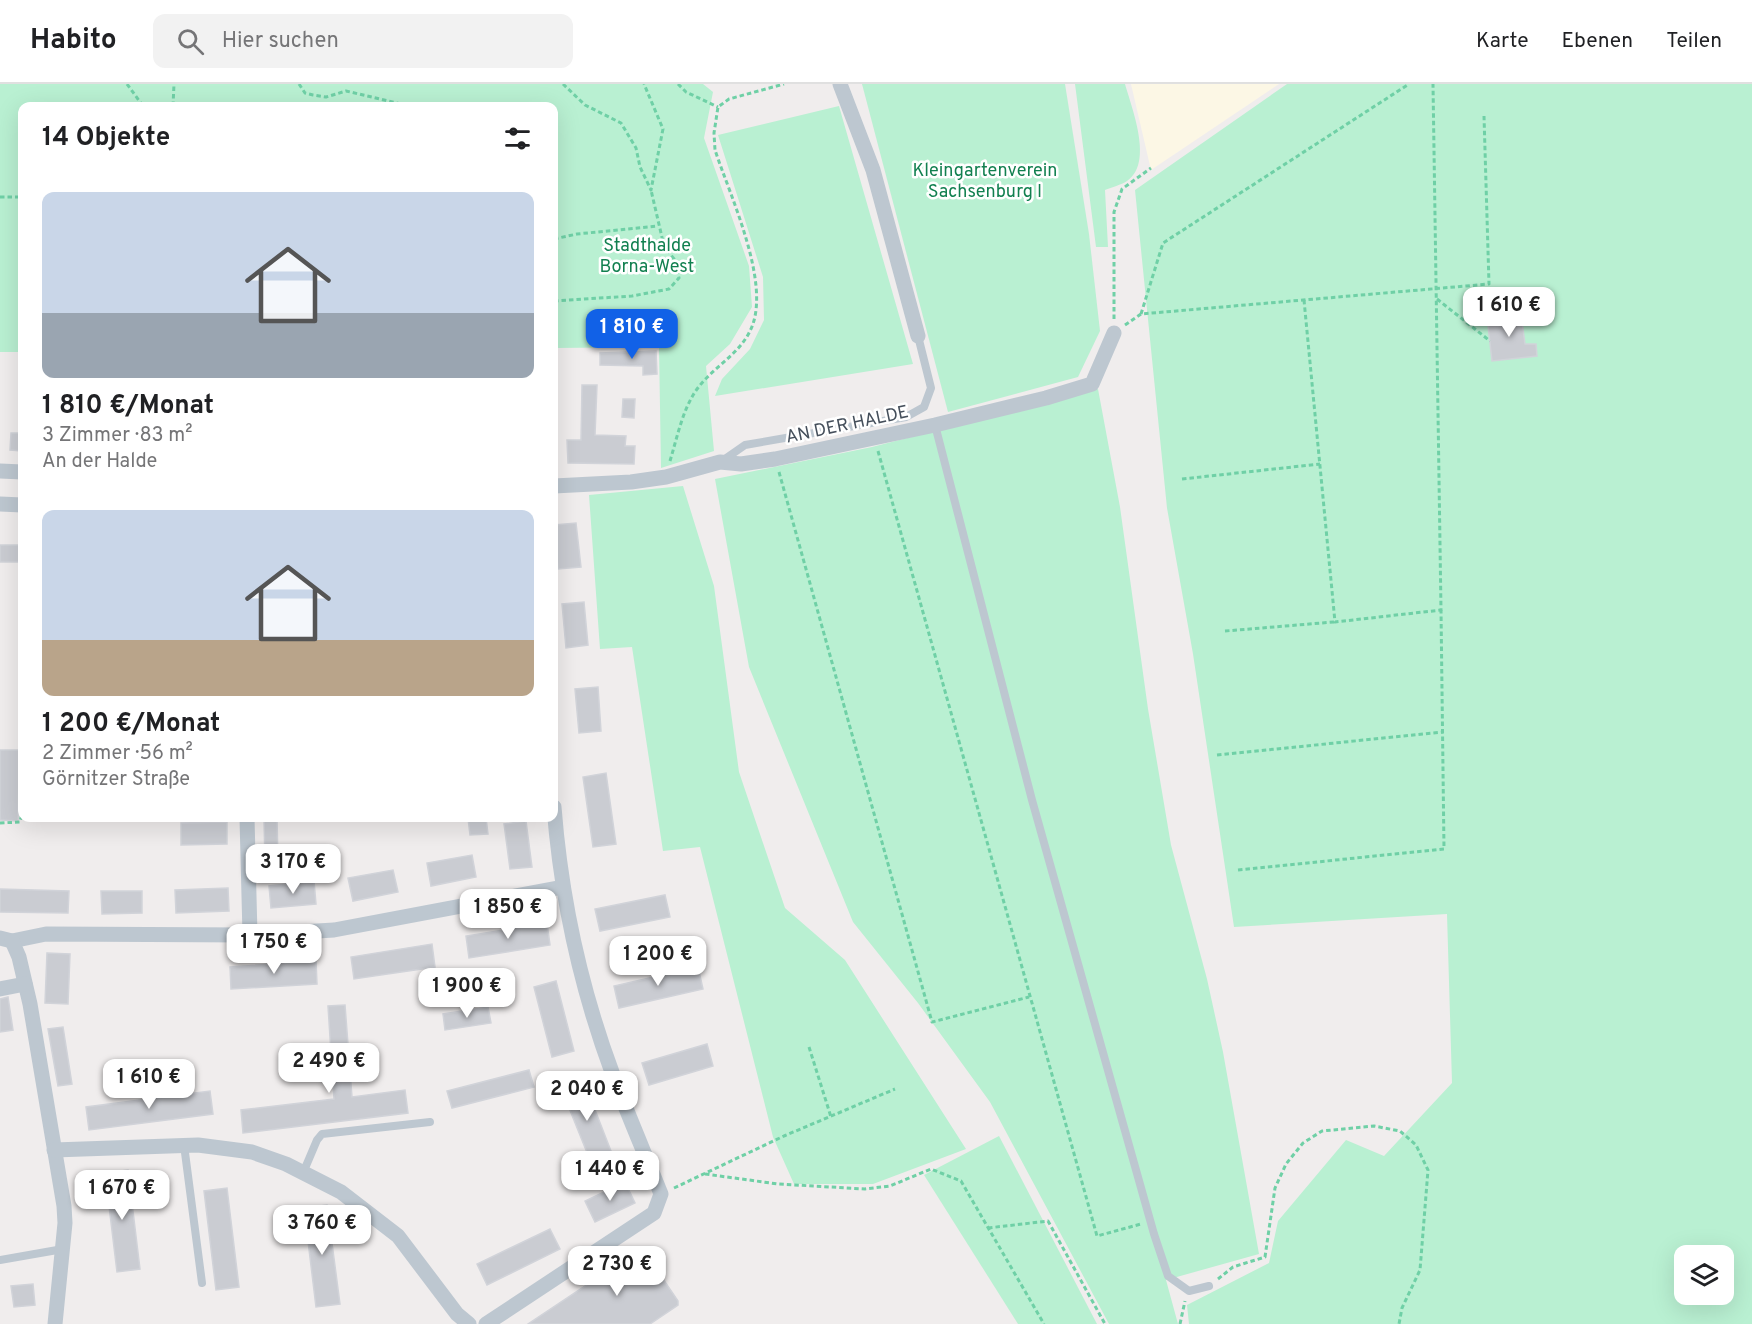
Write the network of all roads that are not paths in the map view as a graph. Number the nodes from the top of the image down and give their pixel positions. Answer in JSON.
{"nodes":[{"id":1,"x":840,"y":84,"type":"edge"},
{"id":2,"x":1114,"y":333,"type":"road end"},
{"id":3,"x":918,"y":336,"type":"joint"},
{"id":4,"x":935,"y":425,"type":"junction"},
{"id":5,"x":720,"y":462,"type":"junction"},
{"id":6,"x":0,"y":471,"type":"edge"},
{"id":7,"x":18,"y":472,"type":"edge"},
{"id":8,"x":558,"y":486,"type":"edge"},
{"id":9,"x":0,"y":504,"type":"edge"},
{"id":10,"x":18,"y":504,"type":"edge"},
{"id":11,"x":247,"y":822,"type":"edge"},
{"id":12,"x":556,"y":822,"type":"edge"},
{"id":13,"x":563,"y":886,"type":"junction"},
{"id":14,"x":250,"y":935,"type":"junction"},
{"id":15,"x":6,"y":940,"type":"edge"},
{"id":16,"x":25,"y":984,"type":"junction"},
{"id":17,"x":0,"y":989,"type":"edge"},
{"id":18,"x":430,"y":1122,"type":"dead end"},
{"id":19,"x":184,"y":1145,"type":"junction"},
{"id":20,"x":54,"y":1150,"type":"junction"},
{"id":21,"x":303,"y":1173,"type":"junction"},
{"id":22,"x":63,"y":1249,"type":"junction"},
{"id":23,"x":0,"y":1260,"type":"edge"},
{"id":24,"x":202,"y":1283,"type":"dead end"},
{"id":25,"x":1209,"y":1287,"type":"road end"},
{"id":26,"x":55,"y":1324,"type":"edge"},
{"id":27,"x":469,"y":1324,"type":"edge"},
{"id":28,"x":486,"y":1324,"type":"edge"}],
"edges":[{"from":1,"to":3,"type":"street"},
{"from":2,"to":4,"type":"street","name":"AN DER HALDE"},
{"from":3,"to":5,"type":"lane"},
{"from":4,"to":5,"type":"street","name":"AN DER HALDE"},
{"from":4,"to":25,"type":"lane"},
{"from":5,"to":8,"type":"street","name":"AN DER HALDE"},
{"from":6,"to":7,"type":"street"},
{"from":9,"to":10,"type":"street"},
{"from":11,"to":14,"type":"street"},
{"from":12,"to":13,"type":"street"},
{"from":13,"to":14,"type":"street"},
{"from":13,"to":28,"type":"street"},
{"from":14,"to":15,"type":"street"},
{"from":15,"to":16,"type":"street"},
{"from":16,"to":17,"type":"street"},
{"from":16,"to":20,"type":"street"},
{"from":18,"to":21,"type":"lane"},
{"from":19,"to":20,"type":"street"},
{"from":19,"to":21,"type":"street"},
{"from":19,"to":24,"type":"lane"},
{"from":20,"to":22,"type":"street"},
{"from":21,"to":27,"type":"street"},
{"from":22,"to":23,"type":"lane"},
{"from":22,"to":26,"type":"street"}]}
